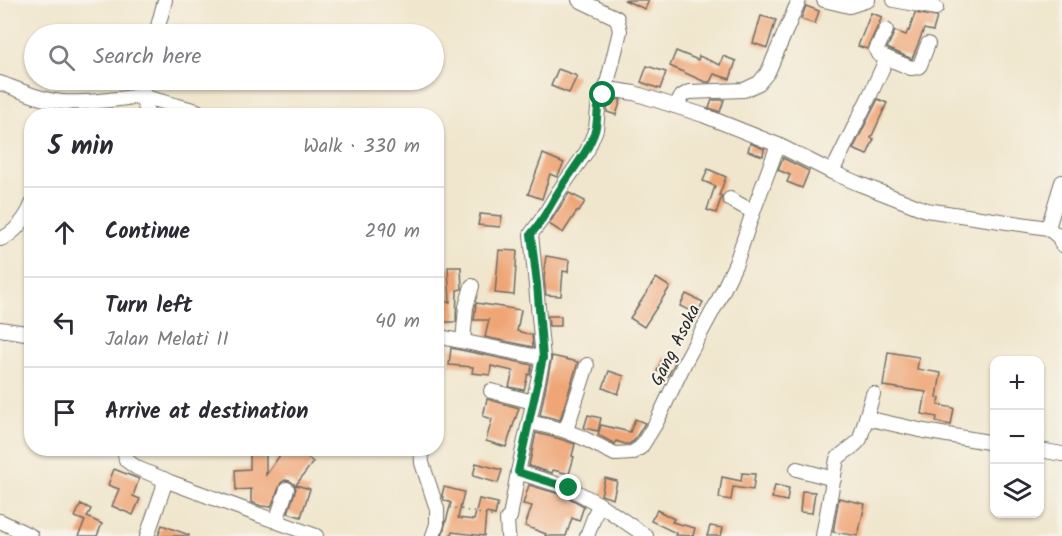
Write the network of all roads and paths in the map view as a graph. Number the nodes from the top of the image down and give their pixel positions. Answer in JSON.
{"nodes":[{"id":1,"x":165,"y":0,"type":"edge"},
{"id":2,"x":579,"y":0,"type":"edge"},
{"id":3,"x":799,"y":0,"type":"edge"},
{"id":4,"x":824,"y":0,"type":"edge"},
{"id":5,"x":868,"y":0,"type":"edge"},
{"id":6,"x":894,"y":0,"type":"edge"},
{"id":7,"x":936,"y":8,"type":"dead end"},
{"id":8,"x":159,"y":24,"type":"edge"},
{"id":9,"x":886,"y":30,"type":"dead end"},
{"id":10,"x":928,"y":44,"type":"dead end"},
{"id":11,"x":887,"y":58,"type":"junction"},
{"id":12,"x":0,"y":83,"type":"edge"},
{"id":13,"x":142,"y":90,"type":"edge"},
{"id":14,"x":605,"y":92,"type":"junction"},
{"id":15,"x":141,"y":96,"type":"junction"},
{"id":16,"x":62,"y":102,"type":"junction"},
{"id":17,"x":675,"y":106,"type":"junction"},
{"id":18,"x":60,"y":108,"type":"edge"},
{"id":19,"x":146,"y":108,"type":"edge"},
{"id":20,"x":185,"y":108,"type":"edge"},
{"id":21,"x":778,"y":145,"type":"junction"},
{"id":22,"x":832,"y":172,"type":"junction"},
{"id":23,"x":1062,"y":182,"type":"edge"},
{"id":24,"x":730,"y":199,"type":"dead end"},
{"id":25,"x":753,"y":212,"type":"junction"},
{"id":26,"x":24,"y":217,"type":"edge"},
{"id":27,"x":1048,"y":228,"type":"junction"},
{"id":28,"x":0,"y":238,"type":"edge"},
{"id":29,"x":1062,"y":245,"type":"edge"},
{"id":30,"x":472,"y":286,"type":"dead end"},
{"id":31,"x":0,"y":329,"type":"edge"},
{"id":32,"x":24,"y":333,"type":"edge"},
{"id":33,"x":444,"y":338,"type":"edge"},
{"id":34,"x":463,"y":342,"type":"junction"},
{"id":35,"x":543,"y":358,"type":"junction"},
{"id":36,"x":587,"y":365,"type":"dead end"},
{"id":37,"x":491,"y":391,"type":"dead end"},
{"id":38,"x":873,"y":394,"type":"dead end"},
{"id":39,"x":533,"y":402,"type":"junction"},
{"id":40,"x":866,"y":418,"type":"junction"},
{"id":41,"x":529,"y":422,"type":"junction"},
{"id":42,"x":563,"y":430,"type":"junction"},
{"id":43,"x":990,"y":442,"type":"edge"},
{"id":44,"x":1044,"y":451,"type":"edge"},
{"id":45,"x":1062,"y":454,"type":"edge"},
{"id":46,"x":125,"y":456,"type":"edge"},
{"id":47,"x":422,"y":456,"type":"edge"},
{"id":48,"x":797,"y":469,"type":"dead end"},
{"id":49,"x":518,"y":472,"type":"junction"},
{"id":50,"x":164,"y":479,"type":"junction"},
{"id":51,"x":834,"y":479,"type":"junction"},
{"id":52,"x":287,"y":489,"type":"dead end"},
{"id":53,"x":599,"y":504,"type":"junction"},
{"id":54,"x":437,"y":509,"type":"junction"},
{"id":55,"x":507,"y":519,"type":"junction"},
{"id":56,"x":0,"y":521,"type":"edge"},
{"id":57,"x":276,"y":521,"type":"junction"},
{"id":58,"x":31,"y":536,"type":"edge"},
{"id":59,"x":147,"y":536,"type":"edge"},
{"id":60,"x":316,"y":536,"type":"edge"},
{"id":61,"x":433,"y":536,"type":"edge"},
{"id":62,"x":508,"y":536,"type":"edge"},
{"id":63,"x":587,"y":536,"type":"edge"},
{"id":64,"x":646,"y":536,"type":"edge"},
{"id":65,"x":822,"y":536,"type":"edge"}],
"edges":[{"from":1,"to":8,"type":"street"},
{"from":2,"to":14,"type":"street"},
{"from":3,"to":17,"type":"street"},
{"from":4,"to":5,"type":"street"},
{"from":6,"to":7,"type":"street"},
{"from":9,"to":11,"type":"street"},
{"from":10,"to":11,"type":"street"},
{"from":11,"to":22,"type":"street"},
{"from":12,"to":16,"type":"street"},
{"from":13,"to":15,"type":"street"},
{"from":14,"to":17,"type":"street"},
{"from":14,"to":35,"type":"street"},
{"from":15,"to":16,"type":"street"},
{"from":15,"to":19,"type":"street"},
{"from":15,"to":20,"type":"street"},
{"from":16,"to":18,"type":"street"},
{"from":17,"to":21,"type":"street"},
{"from":21,"to":22,"type":"street"},
{"from":21,"to":25,"type":"street","name":"Gang Asoka"},
{"from":22,"to":27,"type":"street"},
{"from":23,"to":27,"type":"street"},
{"from":24,"to":25,"type":"street"},
{"from":25,"to":42,"type":"street","name":"Gang Asoka"},
{"from":26,"to":28,"type":"street"},
{"from":27,"to":29,"type":"street"},
{"from":30,"to":34,"type":"street"},
{"from":31,"to":32,"type":"street"},
{"from":33,"to":34,"type":"street"},
{"from":34,"to":35,"type":"street"},
{"from":35,"to":39,"type":"street"},
{"from":36,"to":42,"type":"street"},
{"from":37,"to":39,"type":"street"},
{"from":38,"to":40,"type":"street"},
{"from":39,"to":41,"type":"street"},
{"from":40,"to":43,"type":"street"},
{"from":40,"to":51,"type":"street"},
{"from":41,"to":42,"type":"street","name":"Gang Asoka"},
{"from":41,"to":49,"type":"street"},
{"from":44,"to":45,"type":"street"},
{"from":46,"to":50,"type":"street"},
{"from":47,"to":54,"type":"street"},
{"from":48,"to":51,"type":"street"},
{"from":49,"to":53,"type":"street"},
{"from":49,"to":55,"type":"street"},
{"from":50,"to":57,"type":"street"},
{"from":50,"to":59,"type":"street"},
{"from":51,"to":65,"type":"street"},
{"from":52,"to":57,"type":"street"},
{"from":53,"to":63,"type":"street"},
{"from":53,"to":64,"type":"street"},
{"from":54,"to":55,"type":"path"},
{"from":54,"to":61,"type":"street"},
{"from":55,"to":62,"type":"street"},
{"from":56,"to":58,"type":"street"},
{"from":57,"to":60,"type":"street"}]}
